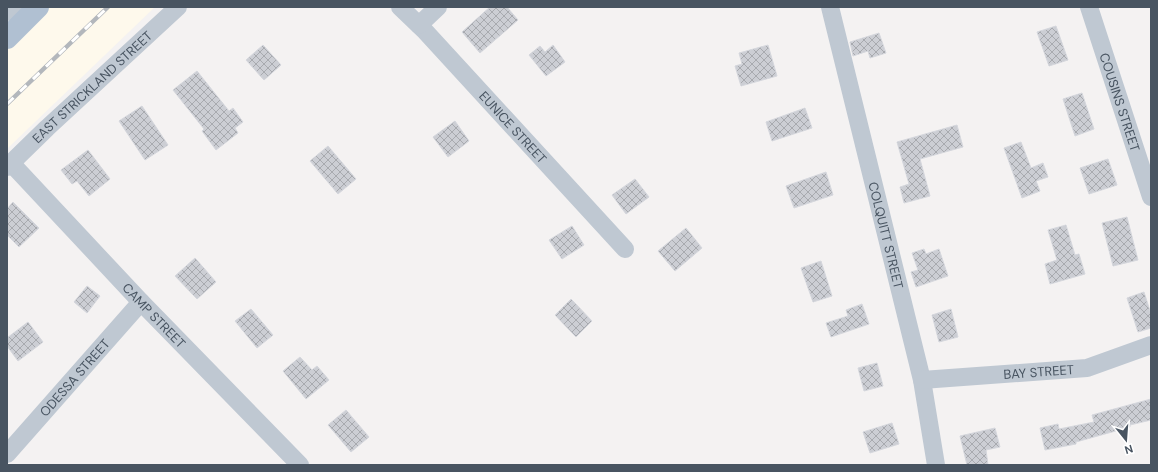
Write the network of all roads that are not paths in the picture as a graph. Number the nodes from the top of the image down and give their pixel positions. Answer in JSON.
{"nodes":[{"id":1,"x":178,"y":7,"type":"edge"},
{"id":2,"x":400,"y":7,"type":"edge"},
{"id":3,"x":438,"y":7,"type":"edge"},
{"id":4,"x":830,"y":7,"type":"edge"},
{"id":5,"x":1089,"y":7,"type":"edge"},
{"id":6,"x":23,"y":12,"type":"edge"},
{"id":7,"x":419,"y":25,"type":"junction"},
{"id":8,"x":7,"y":38,"type":"edge"},
{"id":9,"x":9,"y":165,"type":"edge"},
{"id":10,"x":1151,"y":198,"type":"edge"},
{"id":11,"x":625,"y":249,"type":"dead end"},
{"id":12,"x":141,"y":302,"type":"junction"},
{"id":13,"x":1151,"y":346,"type":"edge"},
{"id":14,"x":922,"y":380,"type":"junction"},
{"id":15,"x":7,"y":454,"type":"edge"},
{"id":16,"x":300,"y":465,"type":"edge"},
{"id":17,"x":936,"y":465,"type":"edge"}],
"edges":[{"from":1,"to":9,"type":"street","name":"EAST STRICKLAND STREET"},
{"from":2,"to":7,"type":"street","name":"EUNICE STREET"},
{"from":3,"to":7,"type":"street"},
{"from":4,"to":14,"type":"street","name":"COLQUITT STREET"},
{"from":5,"to":10,"type":"street","name":"COUSINS STREET"},
{"from":6,"to":8,"type":"main road"},
{"from":7,"to":11,"type":"street","name":"EUNICE STREET"},
{"from":9,"to":12,"type":"street","name":"CAMP STREET"},
{"from":12,"to":15,"type":"street","name":"ODESSA STREET"},
{"from":12,"to":16,"type":"street","name":"CAMP STREET"},
{"from":13,"to":14,"type":"street","name":"BAY STREET"},
{"from":14,"to":17,"type":"street","name":"COLQUITT STREET"}]}
